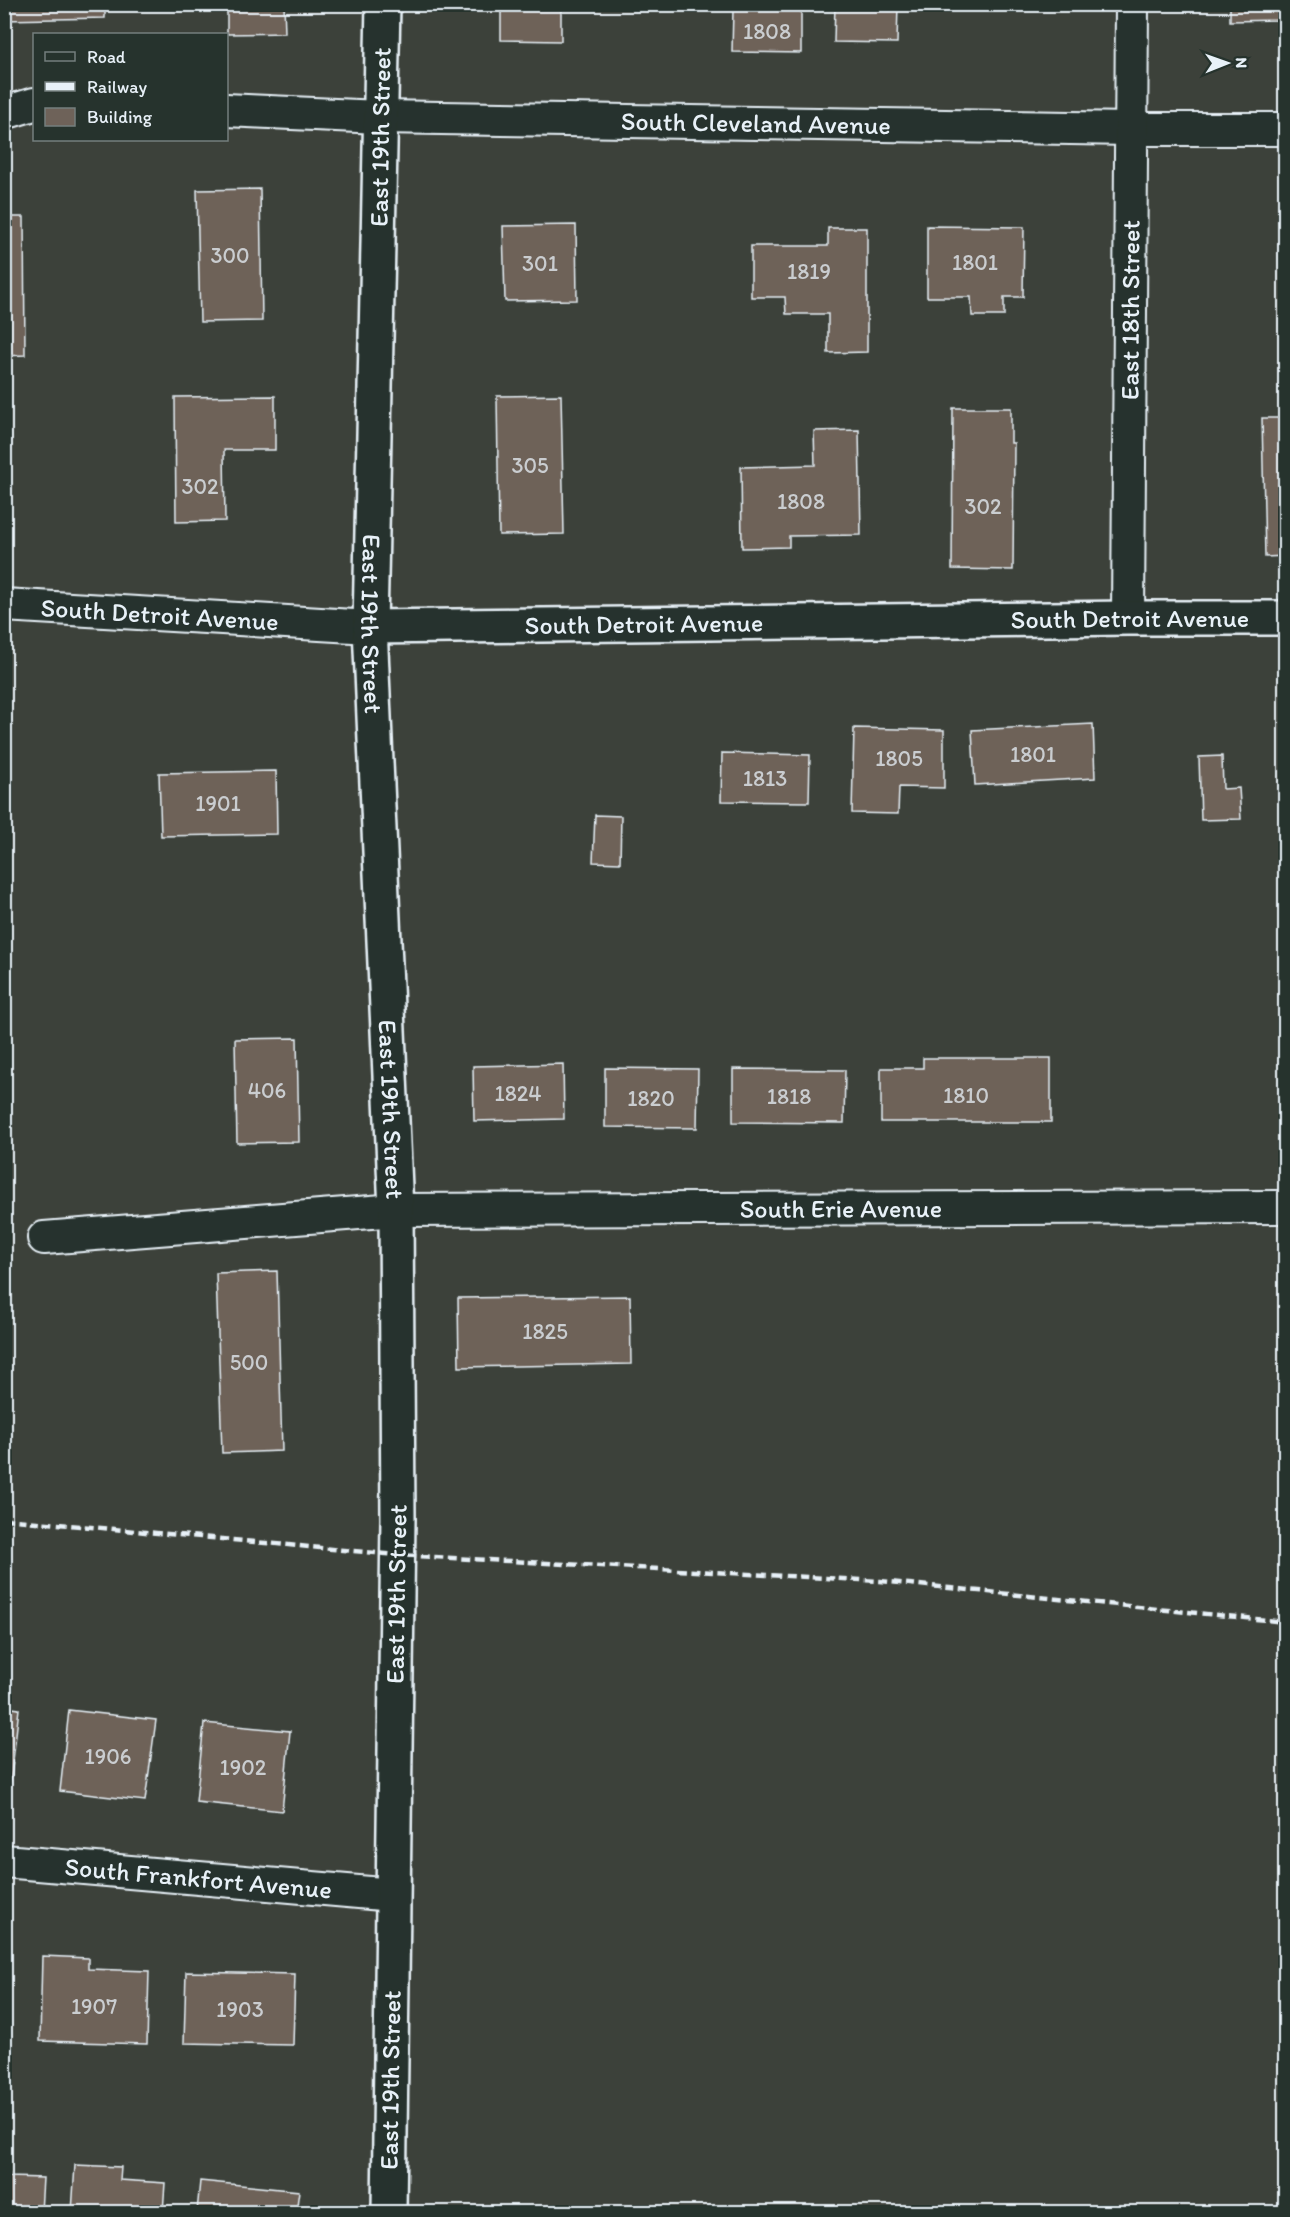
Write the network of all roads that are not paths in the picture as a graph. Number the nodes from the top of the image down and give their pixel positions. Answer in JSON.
{"nodes":[{"id":1,"x":383,"y":4,"type":"edge"},
{"id":2,"x":1132,"y":4,"type":"edge"},
{"id":3,"x":33,"y":104,"type":"edge"},
{"id":4,"x":228,"y":110,"type":"edge"},
{"id":5,"x":4,"y":113,"type":"edge"},
{"id":6,"x":380,"y":117,"type":"junction"},
{"id":7,"x":1132,"y":129,"type":"junction"},
{"id":8,"x":1286,"y":129,"type":"edge"},
{"id":9,"x":4,"y":605,"type":"edge"},
{"id":10,"x":1128,"y":618,"type":"junction"},
{"id":11,"x":1286,"y":618,"type":"edge"},
{"id":12,"x":370,"y":627,"type":"junction"},
{"id":13,"x":1286,"y":1207,"type":"edge"},
{"id":14,"x":396,"y":1210,"type":"junction"},
{"id":15,"x":44,"y":1238,"type":"dead end"},
{"id":16,"x":4,"y":1861,"type":"edge"},
{"id":17,"x":393,"y":1895,"type":"junction"},
{"id":18,"x":389,"y":2212,"type":"edge"}],
"edges":[{"from":1,"to":6,"type":"street","name":"East 19th Street"},
{"from":2,"to":7,"type":"street","name":"East 18th Street"},
{"from":3,"to":5,"type":"street"},
{"from":4,"to":6,"type":"street","name":"South Cleveland Avenue"},
{"from":6,"to":7,"type":"street","name":"South Cleveland Avenue"},
{"from":6,"to":12,"type":"street","name":"East 19th Street"},
{"from":7,"to":8,"type":"street","name":"South Cleveland Avenue"},
{"from":7,"to":10,"type":"street","name":"East 18th Street"},
{"from":9,"to":12,"type":"street","name":"South Detroit Avenue"},
{"from":10,"to":11,"type":"street","name":"South Detroit Avenue"},
{"from":10,"to":12,"type":"street","name":"South Detroit Avenue"},
{"from":12,"to":14,"type":"street","name":"East 19th Street"},
{"from":13,"to":14,"type":"street","name":"South Erie Avenue"},
{"from":14,"to":15,"type":"street","name":"South Erie Avenue"},
{"from":14,"to":17,"type":"street","name":"East 19th Street"},
{"from":16,"to":17,"type":"street","name":"South Frankfort Avenue"},
{"from":17,"to":18,"type":"street","name":"East 19th Street"}]}
